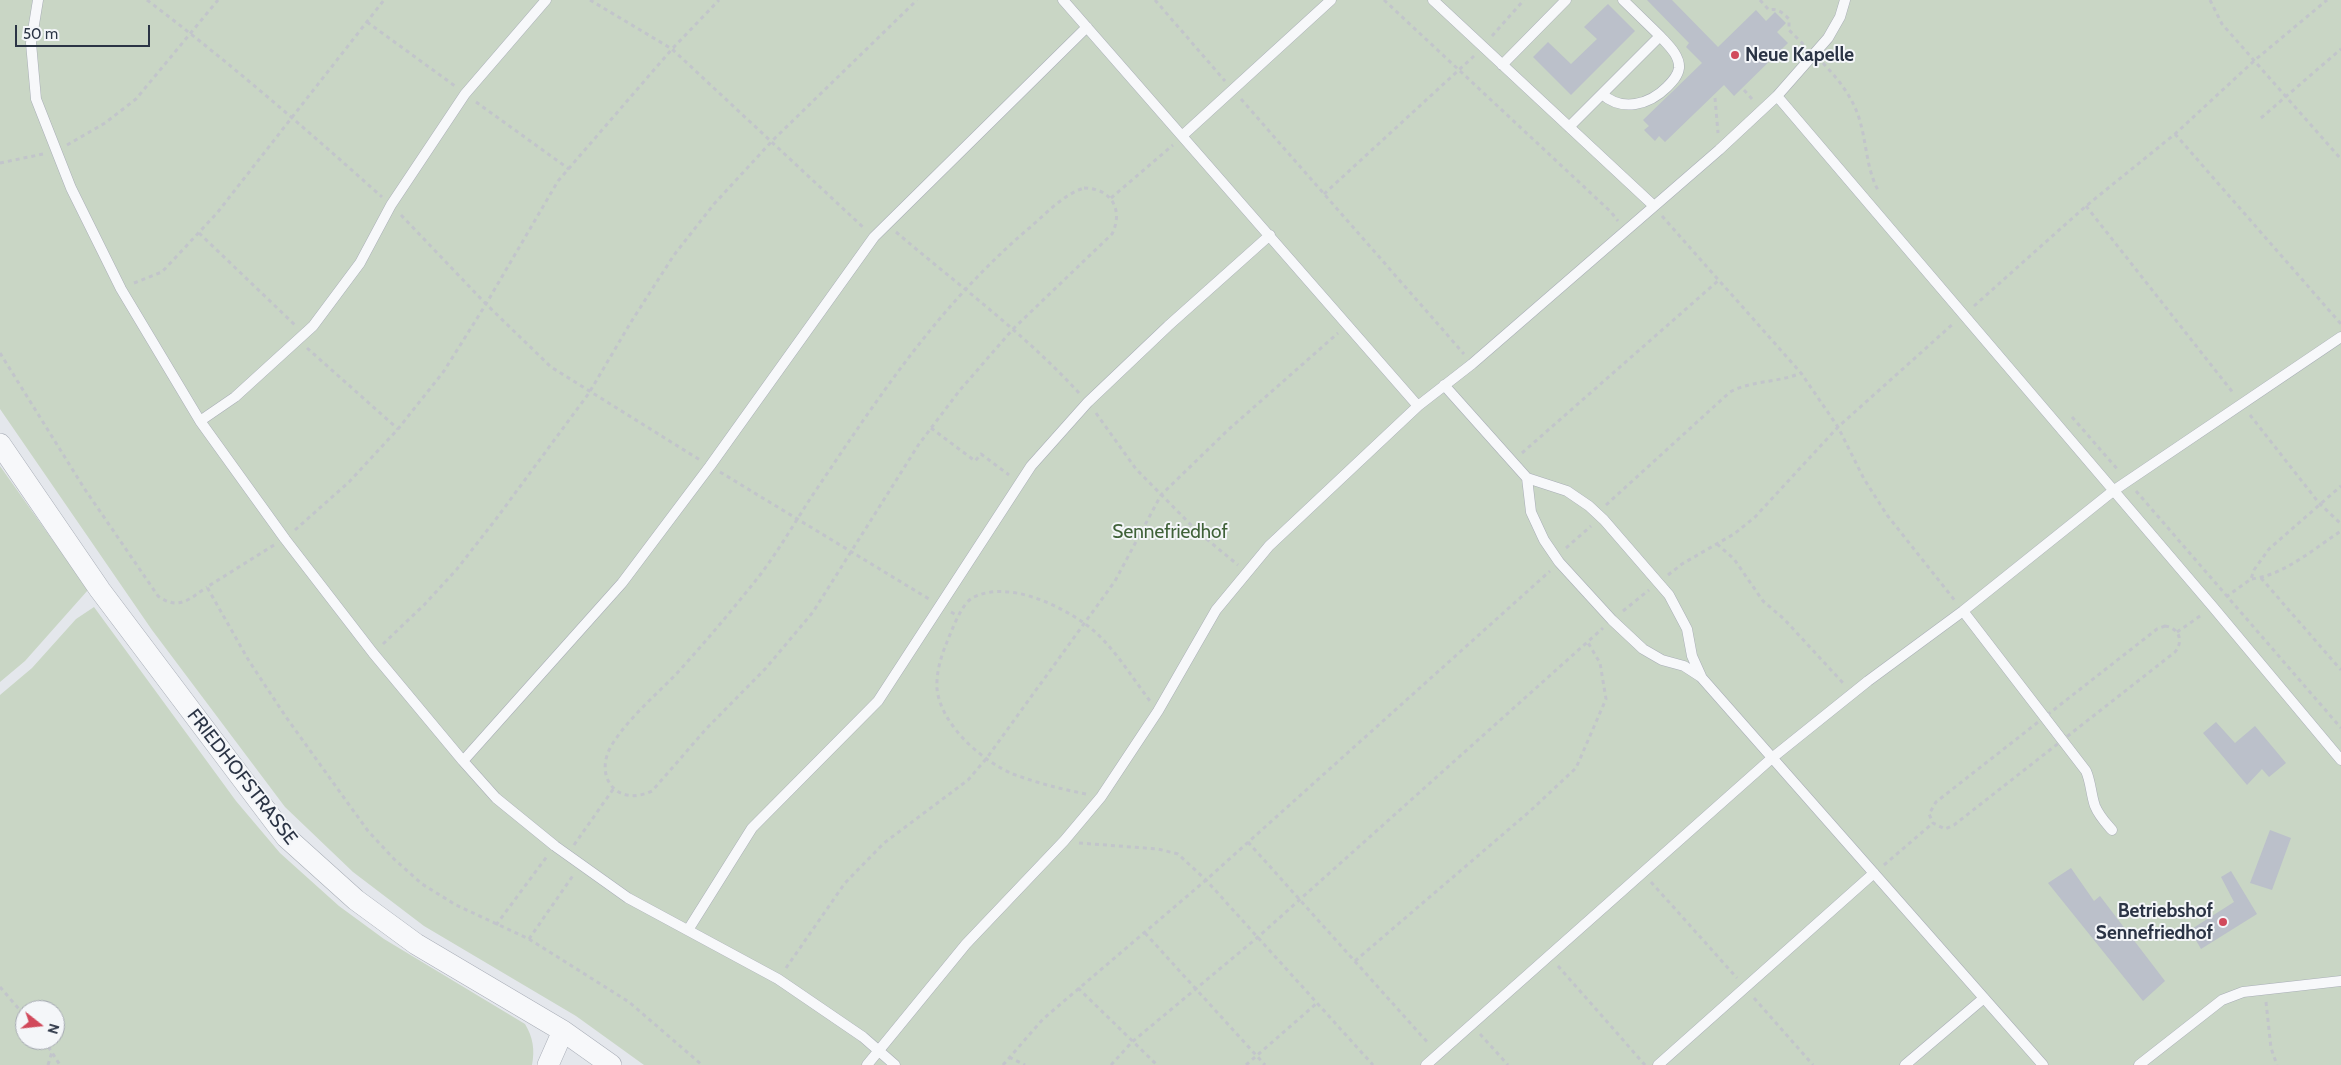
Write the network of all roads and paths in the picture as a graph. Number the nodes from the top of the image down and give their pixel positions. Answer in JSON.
{"nodes":[{"id":1,"x":38,"y":0,"type":"edge"},
{"id":2,"x":147,"y":0,"type":"edge"},
{"id":3,"x":218,"y":0,"type":"edge"},
{"id":4,"x":384,"y":0,"type":"edge"},
{"id":5,"x":546,"y":0,"type":"edge"},
{"id":6,"x":590,"y":0,"type":"edge"},
{"id":7,"x":719,"y":0,"type":"edge"},
{"id":8,"x":917,"y":0,"type":"edge"},
{"id":9,"x":1063,"y":0,"type":"edge"},
{"id":10,"x":1156,"y":0,"type":"edge"},
{"id":11,"x":1331,"y":0,"type":"edge"},
{"id":12,"x":1384,"y":0,"type":"edge"},
{"id":13,"x":1433,"y":0,"type":"edge"},
{"id":14,"x":1524,"y":0,"type":"edge"},
{"id":15,"x":1566,"y":0,"type":"edge"},
{"id":16,"x":1623,"y":0,"type":"edge"},
{"id":17,"x":1760,"y":0,"type":"edge"},
{"id":18,"x":1845,"y":0,"type":"edge"},
{"id":19,"x":2210,"y":0,"type":"edge"},
{"id":20,"x":2327,"y":0,"type":"edge"},
{"id":21,"x":1086,"y":27,"type":"junction"},
{"id":22,"x":192,"y":34,"type":"junction"},
{"id":23,"x":1660,"y":36,"type":"junction"},
{"id":24,"x":1482,"y":47,"type":"junction"},
{"id":25,"x":672,"y":48,"type":"junction"},
{"id":26,"x":2341,"y":49,"type":"edge"},
{"id":27,"x":1815,"y":55,"type":"junction"},
{"id":28,"x":2255,"y":60,"type":"junction"},
{"id":29,"x":1502,"y":65,"type":"junction"},
{"id":30,"x":1460,"y":71,"type":"junction"},
{"id":31,"x":1233,"y":90,"type":"junction"},
{"id":32,"x":1602,"y":94,"type":"junction"},
{"id":33,"x":1777,"y":96,"type":"junction"},
{"id":34,"x":2286,"y":96,"type":"junction"},
{"id":35,"x":1715,"y":98,"type":"dead end"},
{"id":36,"x":292,"y":117,"type":"junction"},
{"id":37,"x":2261,"y":118,"type":"dead end"},
{"id":38,"x":1569,"y":127,"type":"junction"},
{"id":39,"x":2175,"y":134,"type":"junction"},
{"id":40,"x":1182,"y":136,"type":"junction"},
{"id":41,"x":773,"y":140,"type":"junction"},
{"id":42,"x":1719,"y":150,"type":"junction"},
{"id":43,"x":55,"y":152,"type":"junction"},
{"id":44,"x":2341,"y":159,"type":"edge"},
{"id":45,"x":0,"y":163,"type":"edge"},
{"id":46,"x":1324,"y":194,"type":"junction"},
{"id":47,"x":1111,"y":198,"type":"junction"},
{"id":48,"x":1885,"y":199,"type":"dead end"},
{"id":49,"x":392,"y":205,"type":"junction"},
{"id":50,"x":1654,"y":206,"type":"junction"},
{"id":51,"x":2086,"y":206,"type":"junction"},
{"id":52,"x":886,"y":224,"type":"junction"},
{"id":53,"x":1625,"y":231,"type":"junction"},
{"id":54,"x":198,"y":233,"type":"junction"},
{"id":55,"x":1270,"y":235,"type":"junction"},
{"id":56,"x":874,"y":237,"type":"junction"},
{"id":57,"x":1719,"y":280,"type":"junction"},
{"id":58,"x":120,"y":289,"type":"junction"},
{"id":59,"x":963,"y":289,"type":"junction"},
{"id":60,"x":1969,"y":297,"type":"dead end"},
{"id":61,"x":486,"y":304,"type":"junction"},
{"id":62,"x":1975,"y":305,"type":"junction"},
{"id":63,"x":1981,"y":312,"type":"dead end"},
{"id":64,"x":1963,"y":315,"type":"junction"},
{"id":65,"x":2341,"y":324,"type":"edge"},
{"id":66,"x":1348,"y":325,"type":"junction"},
{"id":67,"x":1013,"y":329,"type":"junction"},
{"id":68,"x":301,"y":337,"type":"junction"},
{"id":69,"x":2341,"y":337,"type":"edge"},
{"id":70,"x":0,"y":353,"type":"edge"},
{"id":71,"x":1472,"y":364,"type":"junction"},
{"id":72,"x":1801,"y":373,"type":"junction"},
{"id":73,"x":1444,"y":385,"type":"junction"},
{"id":74,"x":589,"y":392,"type":"junction"},
{"id":75,"x":1088,"y":402,"type":"junction"},
{"id":76,"x":2242,"y":404,"type":"junction"},
{"id":77,"x":1418,"y":406,"type":"junction"},
{"id":78,"x":2070,"y":414,"type":"dead end"},
{"id":79,"x":200,"y":421,"type":"junction"},
{"id":80,"x":1838,"y":427,"type":"junction"},
{"id":81,"x":931,"y":428,"type":"junction"},
{"id":82,"x":398,"y":429,"type":"junction"},
{"id":83,"x":0,"y":444,"type":"edge"},
{"id":84,"x":1512,"y":462,"type":"junction"},
{"id":85,"x":710,"y":466,"type":"junction"},
{"id":86,"x":1527,"y":478,"type":"junction"},
{"id":87,"x":2127,"y":481,"type":"junction"},
{"id":88,"x":1020,"y":483,"type":"junction"},
{"id":89,"x":2341,"y":486,"type":"edge"},
{"id":90,"x":2113,"y":491,"type":"junction"},
{"id":91,"x":1161,"y":495,"type":"junction"},
{"id":92,"x":2319,"y":503,"type":"junction"},
{"id":93,"x":1599,"y":515,"type":"junction"},
{"id":94,"x":797,"y":519,"type":"junction"},
{"id":95,"x":2341,"y":524,"type":"edge"},
{"id":96,"x":2341,"y":531,"type":"edge"},
{"id":97,"x":285,"y":539,"type":"junction"},
{"id":98,"x":1717,"y":544,"type":"junction"},
{"id":99,"x":850,"y":551,"type":"junction"},
{"id":100,"x":1558,"y":560,"type":"junction"},
{"id":101,"x":1247,"y":572,"type":"junction"},
{"id":102,"x":2261,"y":578,"type":"junction"},
{"id":103,"x":2252,"y":579,"type":"junction"},
{"id":104,"x":1659,"y":583,"type":"junction"},
{"id":105,"x":207,"y":587,"type":"junction"},
{"id":106,"x":2227,"y":596,"type":"junction"},
{"id":107,"x":939,"y":605,"type":"junction"},
{"id":108,"x":2213,"y":607,"type":"junction"},
{"id":109,"x":1963,"y":610,"type":"junction"},
{"id":110,"x":958,"y":616,"type":"junction"},
{"id":111,"x":1612,"y":620,"type":"junction"},
{"id":112,"x":1083,"y":623,"type":"junction"},
{"id":113,"x":2177,"y":632,"type":"dead end"},
{"id":114,"x":1587,"y":641,"type":"junction"},
{"id":115,"x":373,"y":653,"type":"junction"},
{"id":116,"x":2341,"y":670,"type":"edge"},
{"id":117,"x":1701,"y":677,"type":"junction"},
{"id":118,"x":1853,"y":693,"type":"junction"},
{"id":119,"x":1158,"y":711,"type":"junction"},
{"id":120,"x":2341,"y":728,"type":"edge"},
{"id":121,"x":1772,"y":758,"type":"junction"},
{"id":122,"x":986,"y":759,"type":"junction"},
{"id":123,"x":2341,"y":760,"type":"edge"},
{"id":124,"x":463,"y":761,"type":"junction"},
{"id":125,"x":614,"y":788,"type":"junction"},
{"id":126,"x":1101,"y":797,"type":"junction"},
{"id":127,"x":1933,"y":823,"type":"dead end"},
{"id":128,"x":2112,"y":830,"type":"dead end"},
{"id":129,"x":1064,"y":841,"type":"junction"},
{"id":130,"x":1248,"y":842,"type":"junction"},
{"id":131,"x":555,"y":846,"type":"junction"},
{"id":132,"x":567,"y":856,"type":"junction"},
{"id":133,"x":580,"y":865,"type":"junction"},
{"id":134,"x":1642,"y":872,"type":"junction"},
{"id":135,"x":1874,"y":873,"type":"junction"},
{"id":136,"x":1206,"y":880,"type":"junction"},
{"id":137,"x":1299,"y":899,"type":"junction"},
{"id":138,"x":496,"y":925,"type":"junction"},
{"id":139,"x":688,"y":930,"type":"junction"},
{"id":140,"x":1145,"y":933,"type":"junction"},
{"id":141,"x":1258,"y":937,"type":"junction"},
{"id":142,"x":529,"y":939,"type":"junction"},
{"id":143,"x":1549,"y":955,"type":"junction"},
{"id":144,"x":1355,"y":961,"type":"junction"},
{"id":145,"x":778,"y":979,"type":"junction"},
{"id":146,"x":2341,"y":981,"type":"edge"},
{"id":147,"x":0,"y":987,"type":"edge"},
{"id":148,"x":1745,"y":987,"type":"junction"},
{"id":149,"x":1078,"y":988,"type":"junction"},
{"id":150,"x":1197,"y":990,"type":"junction"},
{"id":151,"x":2264,"y":990,"type":"junction"},
{"id":152,"x":1984,"y":998,"type":"junction"},
{"id":153,"x":1316,"y":1003,"type":"junction"},
{"id":154,"x":15,"y":1004,"type":"edge"},
{"id":155,"x":1472,"y":1024,"type":"junction"},
{"id":156,"x":563,"y":1031,"type":"junction"},
{"id":157,"x":1132,"y":1042,"type":"junction"},
{"id":158,"x":879,"y":1050,"type":"junction"},
{"id":159,"x":52,"y":1052,"type":"joint"},
{"id":160,"x":1438,"y":1054,"type":"junction"},
{"id":161,"x":1257,"y":1056,"type":"junction"},
{"id":162,"x":1009,"y":1057,"type":"junction"},
{"id":163,"x":48,"y":1065,"type":"edge"},
{"id":164,"x":60,"y":1065,"type":"edge"},
{"id":165,"x":548,"y":1065,"type":"edge"},
{"id":166,"x":611,"y":1065,"type":"edge"},
{"id":167,"x":702,"y":1065,"type":"edge"},
{"id":168,"x":867,"y":1065,"type":"edge"},
{"id":169,"x":895,"y":1065,"type":"edge"},
{"id":170,"x":1003,"y":1065,"type":"edge"},
{"id":171,"x":1025,"y":1065,"type":"edge"},
{"id":172,"x":1111,"y":1065,"type":"edge"},
{"id":173,"x":1157,"y":1065,"type":"edge"},
{"id":174,"x":1246,"y":1065,"type":"edge"},
{"id":175,"x":1265,"y":1065,"type":"edge"},
{"id":176,"x":1373,"y":1065,"type":"edge"},
{"id":177,"x":1426,"y":1065,"type":"edge"},
{"id":178,"x":1508,"y":1065,"type":"edge"},
{"id":179,"x":1645,"y":1065,"type":"edge"},
{"id":180,"x":1658,"y":1065,"type":"edge"},
{"id":181,"x":1813,"y":1065,"type":"edge"},
{"id":182,"x":1905,"y":1065,"type":"edge"},
{"id":183,"x":2043,"y":1065,"type":"edge"},
{"id":184,"x":2139,"y":1065,"type":"edge"},
{"id":185,"x":2277,"y":1065,"type":"edge"}],
"edges":[{"from":1,"to":43,"type":"lane"},
{"from":2,"to":22,"type":"path"},
{"from":3,"to":22,"type":"path"},
{"from":4,"to":36,"type":"path"},
{"from":5,"to":49,"type":"lane"},
{"from":6,"to":25,"type":"path"},
{"from":7,"to":25,"type":"path"},
{"from":8,"to":41,"type":"path"},
{"from":9,"to":21,"type":"lane"},
{"from":10,"to":31,"type":"path"},
{"from":11,"to":31,"type":"lane"},
{"from":12,"to":30,"type":"path"},
{"from":13,"to":24,"type":"lane"},
{"from":14,"to":24,"type":"path"},
{"from":15,"to":29,"type":"lane"},
{"from":16,"to":23,"type":"lane"},
{"from":17,"to":27,"type":"path"},
{"from":18,"to":27,"type":"lane"},
{"from":19,"to":28,"type":"path"},
{"from":20,"to":28,"type":"path"},
{"from":21,"to":40,"type":"lane"},
{"from":21,"to":52,"type":"lane"},
{"from":22,"to":36,"type":"path"},
{"from":22,"to":43,"type":"path"},
{"from":23,"to":32,"type":"lane"},
{"from":23,"to":32,"type":"lane"},
{"from":24,"to":29,"type":"lane"},
{"from":24,"to":30,"type":"path"},
{"from":25,"to":41,"type":"path"},
{"from":25,"to":61,"type":"path"},
{"from":26,"to":34,"type":"path"},
{"from":27,"to":33,"type":"lane"},
{"from":27,"to":48,"type":"path"},
{"from":28,"to":34,"type":"path"},
{"from":28,"to":39,"type":"path"},
{"from":29,"to":38,"type":"lane"},
{"from":30,"to":46,"type":"path"},
{"from":30,"to":53,"type":"path"},
{"from":31,"to":40,"type":"lane"},
{"from":31,"to":46,"type":"path"},
{"from":32,"to":38,"type":"lane"},
{"from":33,"to":42,"type":"lane"},
{"from":33,"to":64,"type":"lane"},
{"from":34,"to":37,"type":"path"},
{"from":34,"to":44,"type":"path"},
{"from":35,"to":42,"type":"path"},
{"from":36,"to":49,"type":"path"},
{"from":36,"to":54,"type":"path"},
{"from":38,"to":50,"type":"lane"},
{"from":39,"to":51,"type":"path"},
{"from":39,"to":65,"type":"path"},
{"from":40,"to":47,"type":"path"},
{"from":40,"to":55,"type":"lane"},
{"from":41,"to":56,"type":"path"},
{"from":41,"to":74,"type":"path"},
{"from":42,"to":50,"type":"lane"},
{"from":43,"to":45,"type":"path"},
{"from":43,"to":58,"type":"lane"},
{"from":46,"to":71,"type":"path"},
{"from":47,"to":59,"type":"path"},
{"from":47,"to":67,"type":"path"},
{"from":49,"to":61,"type":"path"},
{"from":49,"to":68,"type":"lane"},
{"from":50,"to":53,"type":"lane"},
{"from":50,"to":57,"type":"path"},
{"from":51,"to":62,"type":"path"},
{"from":51,"to":76,"type":"path"},
{"from":52,"to":56,"type":"lane"},
{"from":52,"to":59,"type":"path"},
{"from":53,"to":71,"type":"lane"},
{"from":54,"to":58,"type":"path"},
{"from":54,"to":68,"type":"path"},
{"from":55,"to":66,"type":"lane"},
{"from":55,"to":75,"type":"lane"},
{"from":56,"to":85,"type":"lane"},
{"from":57,"to":72,"type":"path"},
{"from":57,"to":84,"type":"path"},
{"from":58,"to":79,"type":"lane"},
{"from":59,"to":67,"type":"path"},
{"from":59,"to":94,"type":"path"},
{"from":60,"to":62,"type":"path"},
{"from":61,"to":74,"type":"path"},
{"from":61,"to":82,"type":"path"},
{"from":62,"to":63,"type":"path"},
{"from":62,"to":64,"type":"path"},
{"from":64,"to":80,"type":"path"},
{"from":64,"to":90,"type":"lane"},
{"from":66,"to":77,"type":"lane"},
{"from":66,"to":91,"type":"path"},
{"from":67,"to":75,"type":"path"},
{"from":67,"to":81,"type":"path"},
{"from":68,"to":79,"type":"lane"},
{"from":68,"to":82,"type":"path"},
{"from":69,"to":76,"type":"lane"},
{"from":70,"to":105,"type":"path"},
{"from":71,"to":73,"type":"lane"},
{"from":72,"to":80,"type":"path"},
{"from":72,"to":93,"type":"path"},
{"from":73,"to":77,"type":"lane"},
{"from":73,"to":84,"type":"lane"},
{"from":74,"to":85,"type":"path"},
{"from":74,"to":115,"type":"path"},
{"from":75,"to":88,"type":"lane"},
{"from":75,"to":91,"type":"path"},
{"from":76,"to":87,"type":"lane"},
{"from":76,"to":92,"type":"path"},
{"from":77,"to":101,"type":"lane"},
{"from":78,"to":87,"type":"path"},
{"from":79,"to":97,"type":"lane"},
{"from":80,"to":98,"type":"path"},
{"from":80,"to":109,"type":"path"},
{"from":81,"to":88,"type":"path"},
{"from":81,"to":99,"type":"path"},
{"from":82,"to":97,"type":"path"},
{"from":83,"to":156,"type":"street","name":"FRIEDHOFSTRASSE"},
{"from":84,"to":86,"type":"lane"},
{"from":85,"to":94,"type":"path"},
{"from":85,"to":124,"type":"lane"},
{"from":86,"to":93,"type":"lane"},
{"from":86,"to":100,"type":"lane"},
{"from":87,"to":90,"type":"lane"},
{"from":87,"to":106,"type":"path"},
{"from":88,"to":107,"type":"lane"},
{"from":89,"to":92,"type":"path"},
{"from":90,"to":108,"type":"lane"},
{"from":90,"to":109,"type":"lane"},
{"from":91,"to":101,"type":"path"},
{"from":91,"to":112,"type":"path"},
{"from":92,"to":95,"type":"path"},
{"from":92,"to":103,"type":"path"},
{"from":93,"to":100,"type":"path"},
{"from":93,"to":104,"type":"lane"},
{"from":94,"to":99,"type":"path"},
{"from":94,"to":125,"type":"path"},
{"from":96,"to":102,"type":"path"},
{"from":97,"to":105,"type":"path"},
{"from":97,"to":115,"type":"lane"},
{"from":98,"to":104,"type":"path"},
{"from":98,"to":118,"type":"path"},
{"from":99,"to":107,"type":"path"},
{"from":99,"to":125,"type":"path"},
{"from":100,"to":111,"type":"lane"},
{"from":100,"to":130,"type":"path"},
{"from":101,"to":119,"type":"lane"},
{"from":102,"to":103,"type":"path"},
{"from":102,"to":116,"type":"path"},
{"from":103,"to":106,"type":"path"},
{"from":104,"to":111,"type":"path"},
{"from":104,"to":117,"type":"lane"},
{"from":105,"to":138,"type":"path"},
{"from":106,"to":108,"type":"path"},
{"from":106,"to":120,"type":"path"},
{"from":107,"to":110,"type":"path"},
{"from":107,"to":139,"type":"lane"},
{"from":108,"to":113,"type":"path"},
{"from":108,"to":123,"type":"lane"},
{"from":109,"to":118,"type":"lane"},
{"from":109,"to":128,"type":"lane"},
{"from":110,"to":112,"type":"path"},
{"from":110,"to":122,"type":"path"},
{"from":111,"to":114,"type":"path"},
{"from":111,"to":117,"type":"lane"},
{"from":112,"to":119,"type":"path"},
{"from":112,"to":122,"type":"path"},
{"from":114,"to":137,"type":"path"},
{"from":114,"to":144,"type":"path"},
{"from":115,"to":124,"type":"lane"},
{"from":117,"to":121,"type":"lane"},
{"from":118,"to":121,"type":"lane"},
{"from":119,"to":126,"type":"lane"},
{"from":121,"to":134,"type":"lane"},
{"from":121,"to":135,"type":"lane"},
{"from":122,"to":126,"type":"path"},
{"from":122,"to":145,"type":"path"},
{"from":124,"to":131,"type":"lane"},
{"from":125,"to":132,"type":"path"},
{"from":126,"to":129,"type":"lane"},
{"from":127,"to":135,"type":"path"},
{"from":129,"to":136,"type":"path"},
{"from":129,"to":158,"type":"lane"},
{"from":130,"to":136,"type":"path"},
{"from":130,"to":137,"type":"path"},
{"from":131,"to":132,"type":"lane"},
{"from":131,"to":138,"type":"path"},
{"from":132,"to":133,"type":"lane"},
{"from":133,"to":139,"type":"lane"},
{"from":133,"to":142,"type":"path"},
{"from":134,"to":143,"type":"lane"},
{"from":134,"to":148,"type":"path"},
{"from":135,"to":148,"type":"lane"},
{"from":135,"to":152,"type":"lane"},
{"from":136,"to":140,"type":"path"},
{"from":136,"to":141,"type":"path"},
{"from":137,"to":141,"type":"path"},
{"from":137,"to":144,"type":"path"},
{"from":138,"to":142,"type":"path"},
{"from":139,"to":145,"type":"lane"},
{"from":140,"to":149,"type":"path"},
{"from":140,"to":150,"type":"path"},
{"from":141,"to":150,"type":"path"},
{"from":141,"to":153,"type":"path"},
{"from":142,"to":167,"type":"path"},
{"from":143,"to":155,"type":"lane"},
{"from":143,"to":179,"type":"path"},
{"from":144,"to":160,"type":"path"},
{"from":145,"to":158,"type":"lane"},
{"from":146,"to":151,"type":"lane"},
{"from":147,"to":154,"type":"path"},
{"from":148,"to":180,"type":"lane"},
{"from":148,"to":181,"type":"path"},
{"from":149,"to":157,"type":"path"},
{"from":149,"to":162,"type":"path"},
{"from":150,"to":157,"type":"path"},
{"from":150,"to":161,"type":"path"},
{"from":151,"to":184,"type":"lane"},
{"from":151,"to":185,"type":"path"},
{"from":152,"to":182,"type":"lane"},
{"from":152,"to":183,"type":"lane"},
{"from":153,"to":161,"type":"path"},
{"from":153,"to":176,"type":"path"},
{"from":155,"to":160,"type":"lane"},
{"from":155,"to":178,"type":"path"},
{"from":156,"to":165,"type":"street"},
{"from":156,"to":166,"type":"street","name":"FRIEDHOFSTRASSE"},
{"from":157,"to":172,"type":"path"},
{"from":157,"to":173,"type":"path"},
{"from":158,"to":168,"type":"lane"},
{"from":158,"to":169,"type":"lane"},
{"from":159,"to":163,"type":"path"},
{"from":159,"to":164,"type":"path"},
{"from":160,"to":177,"type":"lane"},
{"from":161,"to":174,"type":"path"},
{"from":161,"to":175,"type":"path"},
{"from":162,"to":170,"type":"path"},
{"from":162,"to":171,"type":"path"}]}
